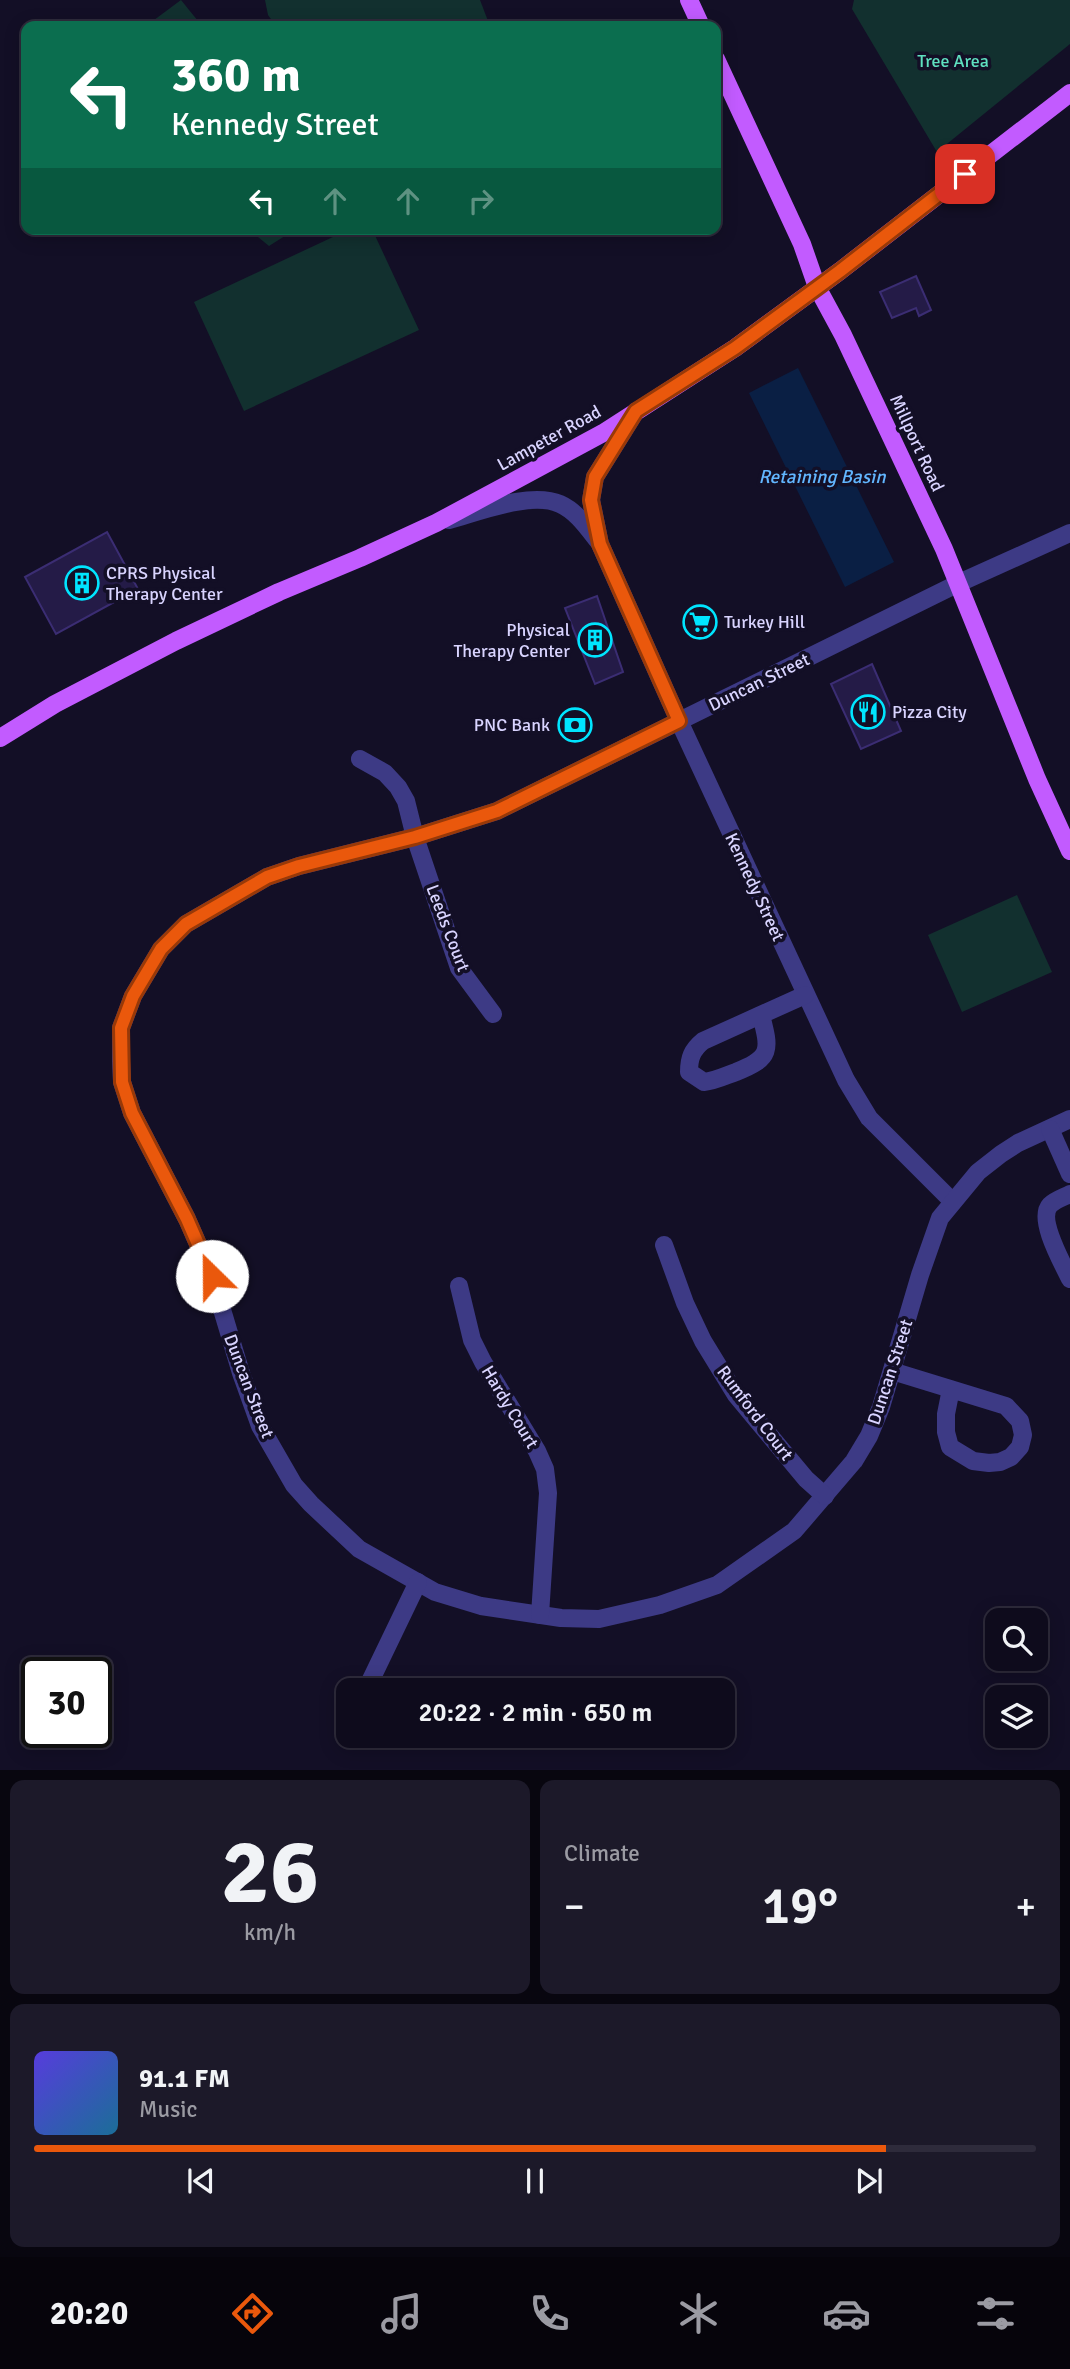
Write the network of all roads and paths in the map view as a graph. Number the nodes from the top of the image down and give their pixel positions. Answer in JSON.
{"nodes":[{"id":1,"x":689,"y":0,"type":"edge"},
{"id":2,"x":699,"y":21,"type":"edge"},
{"id":3,"x":721,"y":70,"type":"edge"},
{"id":4,"x":1070,"y":93,"type":"edge"},
{"id":5,"x":817,"y":287,"type":"junction"},
{"id":6,"x":636,"y":411,"type":"junction"},
{"id":7,"x":436,"y":523,"type":"junction"},
{"id":8,"x":1070,"y":533,"type":"edge"},
{"id":9,"x":600,"y":544,"type":"junction"},
{"id":10,"x":959,"y":583,"type":"junction"},
{"id":11,"x":679,"y":721,"type":"junction"},
{"id":12,"x":0,"y":738,"type":"edge"},
{"id":13,"x":360,"y":759,"type":"dead end"},
{"id":14,"x":415,"y":837,"type":"junction"},
{"id":15,"x":1070,"y":851,"type":"edge"},
{"id":16,"x":805,"y":995,"type":"junction"},
{"id":17,"x":493,"y":1014,"type":"dead end"},
{"id":18,"x":761,"y":1015,"type":"junction"},
{"id":19,"x":1070,"y":1119,"type":"edge"},
{"id":20,"x":1050,"y":1129,"type":"junction"},
{"id":21,"x":1070,"y":1174,"type":"edge"},
{"id":22,"x":1070,"y":1194,"type":"edge"},
{"id":23,"x":953,"y":1202,"type":"junction"},
{"id":24,"x":664,"y":1245,"type":"dead end"},
{"id":25,"x":1070,"y":1279,"type":"edge"},
{"id":26,"x":459,"y":1286,"type":"dead end"},
{"id":27,"x":892,"y":1371,"type":"junction"},
{"id":28,"x":951,"y":1389,"type":"junction"},
{"id":29,"x":825,"y":1496,"type":"junction"},
{"id":30,"x":418,"y":1582,"type":"junction"},
{"id":31,"x":540,"y":1615,"type":"junction"},
{"id":32,"x":372,"y":1678,"type":"edge"}],
"edges":[{"from":1,"to":2,"type":"main road"},
{"from":3,"to":5,"type":"main road","name":"Millport Road"},
{"from":4,"to":5,"type":"main road","name":"Lampeter Road"},
{"from":5,"to":6,"type":"main road","name":"Lampeter Road"},
{"from":5,"to":10,"type":"main road","name":"Millport Road"},
{"from":6,"to":7,"type":"main road","name":"Lampeter Road"},
{"from":6,"to":9,"type":"street","name":"Kennedy Street"},
{"from":7,"to":9,"type":"street","name":"Kennedy Street"},
{"from":7,"to":12,"type":"main road","name":"Lampeter Road"},
{"from":8,"to":10,"type":"street","name":"Duncan Street"},
{"from":9,"to":11,"type":"street","name":"Kennedy Street"},
{"from":10,"to":11,"type":"street","name":"Duncan Street"},
{"from":10,"to":15,"type":"main road","name":"Millport Road"},
{"from":11,"to":14,"type":"street","name":"Duncan Street"},
{"from":11,"to":16,"type":"street","name":"Kennedy Street"},
{"from":13,"to":14,"type":"street","name":"Leeds Court"},
{"from":14,"to":17,"type":"street","name":"Leeds Court"},
{"from":14,"to":30,"type":"street","name":"Duncan Street"},
{"from":16,"to":18,"type":"street"},
{"from":16,"to":23,"type":"street","name":"Kennedy Street"},
{"from":18,"to":18,"type":"street"},
{"from":19,"to":20,"type":"street","name":"Duncan Street"},
{"from":20,"to":21,"type":"street"},
{"from":20,"to":23,"type":"street","name":"Duncan Street"},
{"from":22,"to":25,"type":"street"},
{"from":23,"to":27,"type":"street","name":"Duncan Street"},
{"from":24,"to":29,"type":"street","name":"Rumford Court"},
{"from":26,"to":31,"type":"street","name":"Hardy Court"},
{"from":27,"to":28,"type":"street"},
{"from":27,"to":29,"type":"street","name":"Duncan Street"},
{"from":28,"to":28,"type":"street"},
{"from":29,"to":31,"type":"street","name":"Duncan Street"},
{"from":30,"to":31,"type":"street","name":"Duncan Street"},
{"from":30,"to":32,"type":"street"}]}
